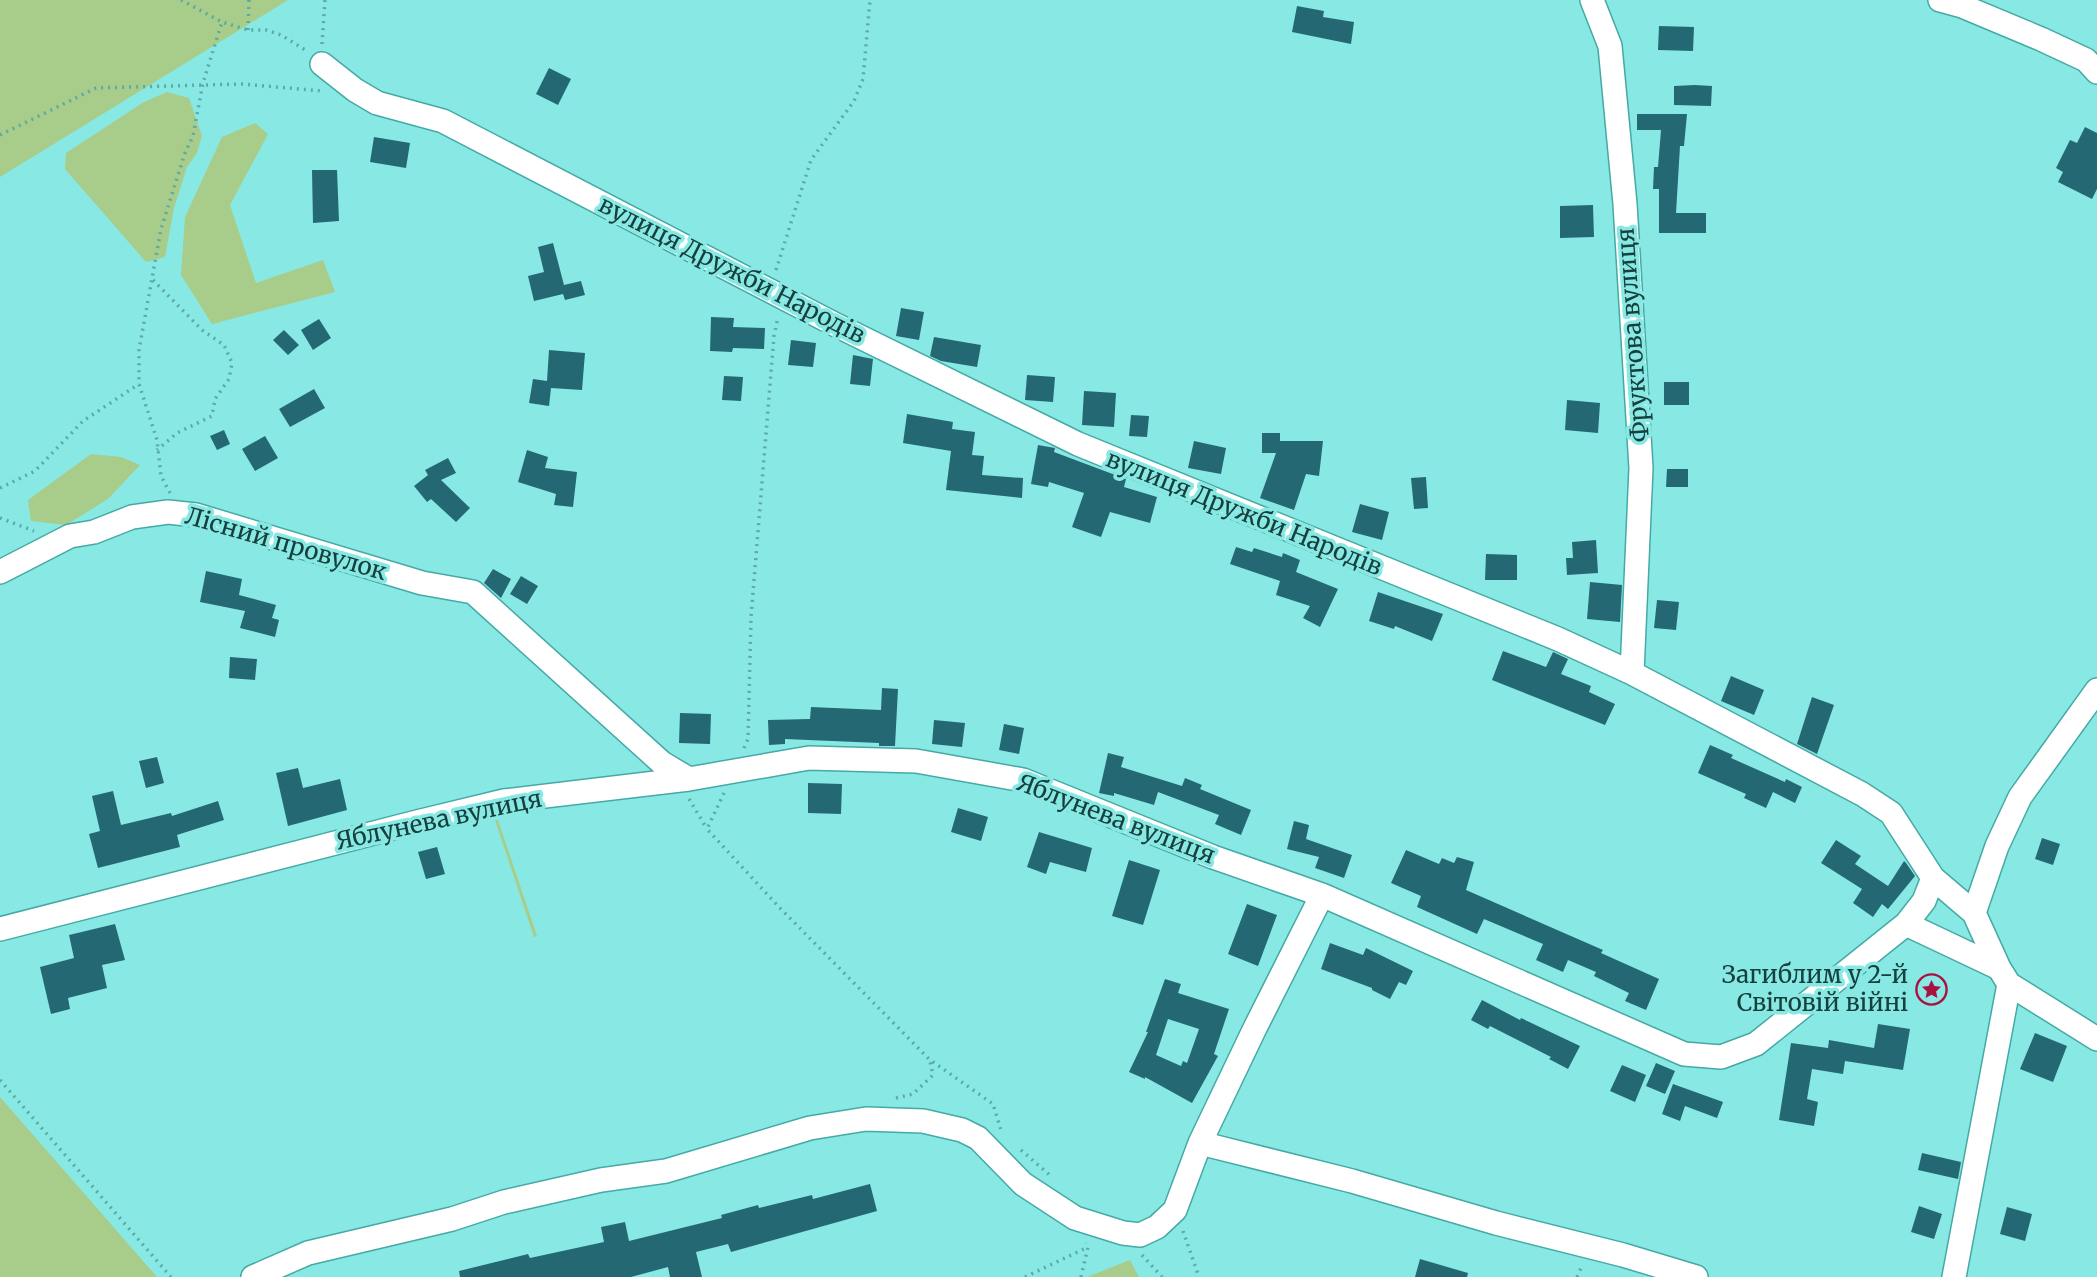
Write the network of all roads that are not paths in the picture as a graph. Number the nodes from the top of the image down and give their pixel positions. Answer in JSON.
{"nodes":[{"id":1,"x":1592,"y":0,"type":"edge"},
{"id":2,"x":1940,"y":0,"type":"edge"},
{"id":3,"x":322,"y":64,"type":"road end"},
{"id":4,"x":2097,"y":72,"type":"edge"},
{"id":5,"x":0,"y":572,"type":"edge"},
{"id":6,"x":1632,"y":673,"type":"junction"},
{"id":7,"x":2097,"y":690,"type":"edge"},
{"id":8,"x":683,"y":779,"type":"junction"},
{"id":9,"x":1933,"y":878,"type":"junction"},
{"id":10,"x":1322,"y":895,"type":"junction"},
{"id":11,"x":1973,"y":913,"type":"junction"},
{"id":12,"x":1906,"y":924,"type":"junction"},
{"id":13,"x":0,"y":929,"type":"edge"},
{"id":14,"x":2004,"y":976,"type":"junction"},
{"id":15,"x":2097,"y":1039,"type":"edge"},
{"id":16,"x":1200,"y":1143,"type":"junction"},
{"id":17,"x":253,"y":1277,"type":"edge"},
{"id":18,"x":1696,"y":1277,"type":"edge"},
{"id":19,"x":1954,"y":1277,"type":"edge"}],
"edges":[{"from":1,"to":6,"type":"street","name":"Фруктова вулиця"},
{"from":2,"to":4,"type":"street"},
{"from":3,"to":6,"type":"street","name":"вулиця Дружби Народів"},
{"from":5,"to":8,"type":"street","name":"Лісний провулок"},
{"from":6,"to":9,"type":"street","name":"вулиця Дружби Народів"},
{"from":7,"to":11,"type":"street"},
{"from":8,"to":10,"type":"street","name":"Яблунева вулиця"},
{"from":8,"to":13,"type":"street","name":"Яблунева вулиця"},
{"from":9,"to":11,"type":"street","name":"вулиця Дружби Народів"},
{"from":9,"to":12,"type":"street","name":"Яблунева вулиця"},
{"from":10,"to":12,"type":"street","name":"Яблунева вулиця"},
{"from":10,"to":16,"type":"street"},
{"from":11,"to":14,"type":"street","name":"вулиця Дружби Народів"},
{"from":12,"to":14,"type":"street"},
{"from":14,"to":15,"type":"street"},
{"from":14,"to":19,"type":"street"},
{"from":16,"to":17,"type":"street"},
{"from":16,"to":18,"type":"street"}]}
